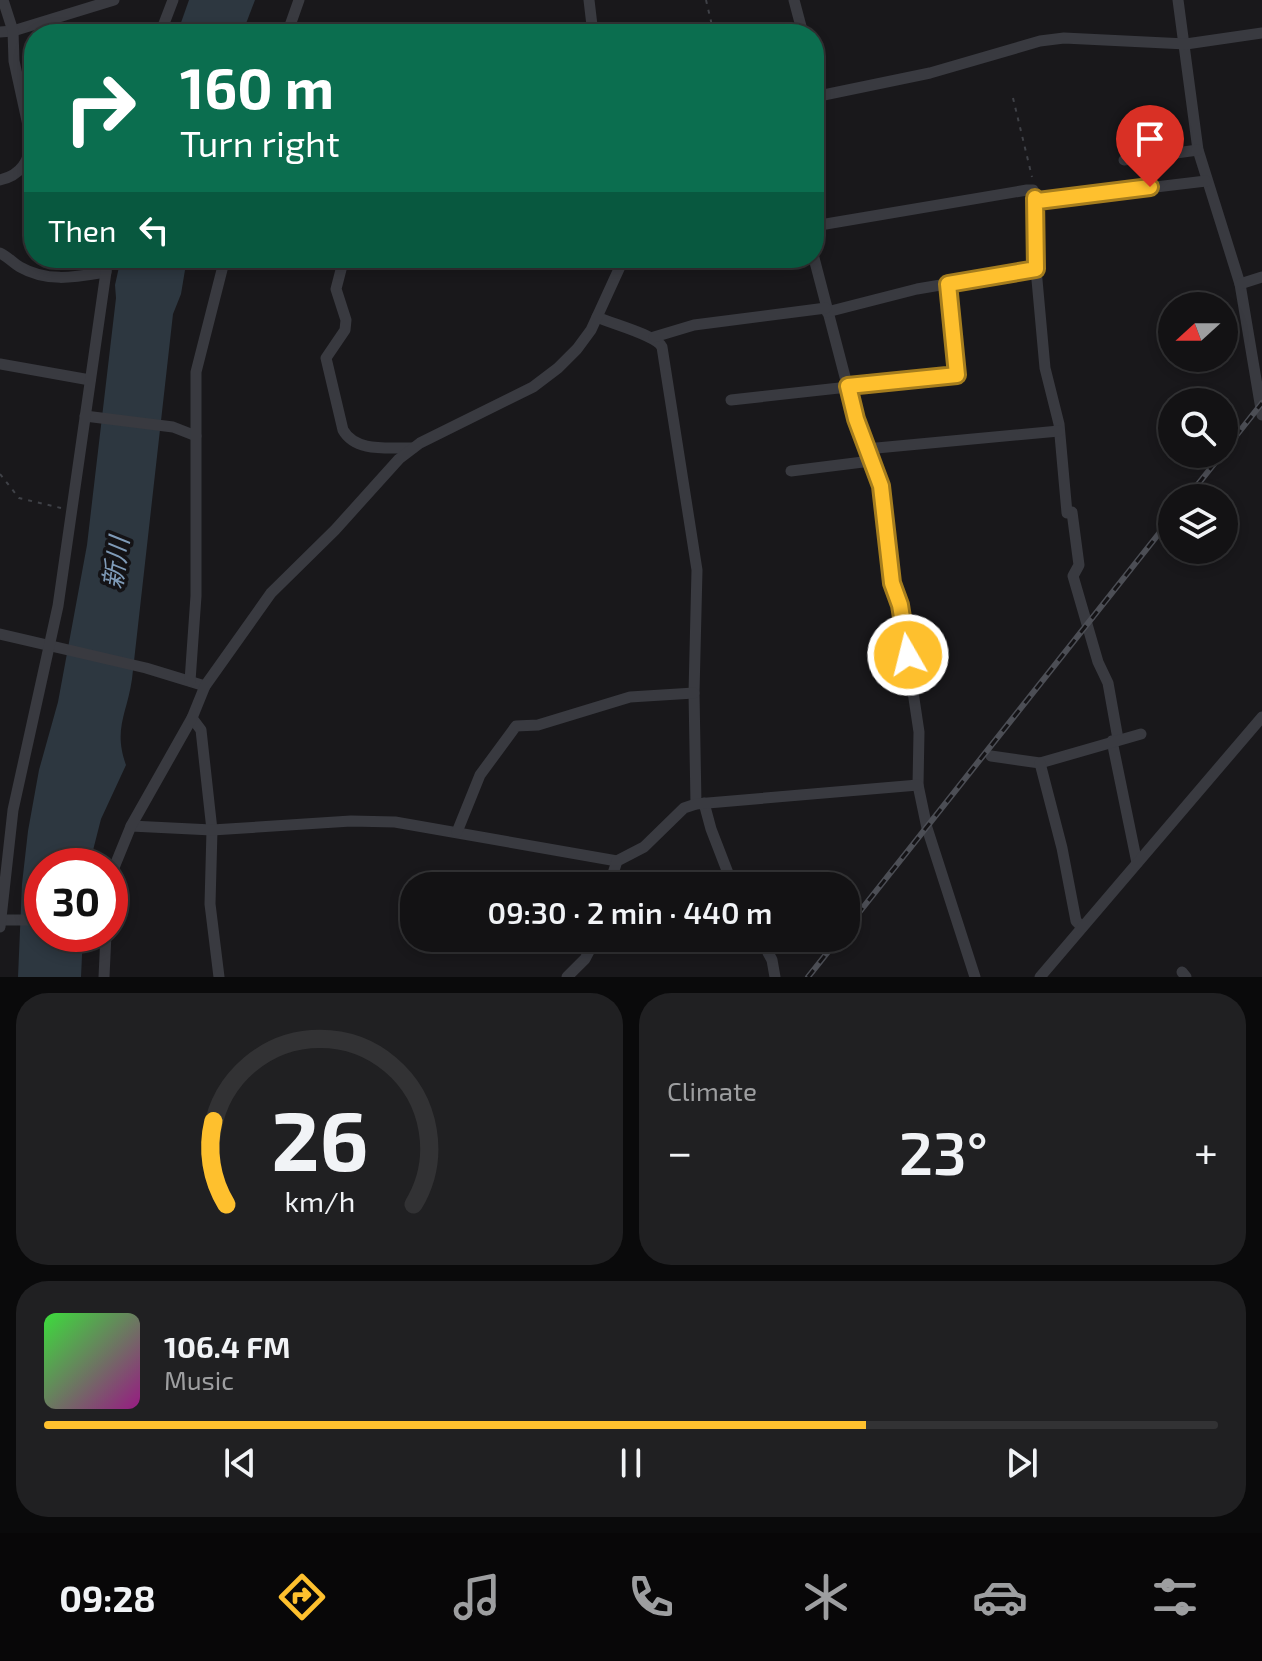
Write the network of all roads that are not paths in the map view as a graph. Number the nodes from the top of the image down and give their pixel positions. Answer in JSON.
{"nodes":[{"id":1,"x":3,"y":0,"type":"edge"},
{"id":2,"x":114,"y":0,"type":"edge"},
{"id":3,"x":173,"y":0,"type":"edge"},
{"id":4,"x":299,"y":0,"type":"edge"},
{"id":5,"x":589,"y":0,"type":"edge"},
{"id":6,"x":794,"y":0,"type":"edge"},
{"id":7,"x":1178,"y":0,"type":"edge"},
{"id":8,"x":30,"y":24,"type":"edge"},
{"id":9,"x":164,"y":24,"type":"edge"},
{"id":10,"x":293,"y":24,"type":"edge"},
{"id":11,"x":592,"y":24,"type":"edge"},
{"id":12,"x":800,"y":24,"type":"edge"},
{"id":13,"x":6,"y":31,"type":"edge"},
{"id":14,"x":1262,"y":33,"type":"edge"},
{"id":15,"x":1186,"y":44,"type":"junction"},
{"id":16,"x":824,"y":95,"type":"edge"},
{"id":17,"x":24,"y":107,"type":"edge"},
{"id":18,"x":1198,"y":150,"type":"junction"},
{"id":19,"x":1124,"y":160,"type":"dead end"},
{"id":20,"x":24,"y":163,"type":"edge"},
{"id":21,"x":0,"y":180,"type":"edge"},
{"id":22,"x":1206,"y":181,"type":"junction"},
{"id":23,"x":1034,"y":194,"type":"junction"},
{"id":24,"x":824,"y":225,"type":"edge"},
{"id":25,"x":0,"y":253,"type":"edge"},
{"id":26,"x":107,"y":268,"type":"edge"},
{"id":27,"x":222,"y":268,"type":"edge"},
{"id":28,"x":341,"y":268,"type":"edge"},
{"id":29,"x":619,"y":268,"type":"edge"},
{"id":30,"x":816,"y":268,"type":"edge"},
{"id":31,"x":1036,"y":269,"type":"junction"},
{"id":32,"x":106,"y":272,"type":"junction"},
{"id":33,"x":1262,"y":277,"type":"edge"},
{"id":34,"x":948,"y":284,"type":"junction"},
{"id":35,"x":1240,"y":284,"type":"junction"},
{"id":36,"x":827,"y":310,"type":"junction"},
{"id":37,"x":597,"y":317,"type":"junction"},
{"id":38,"x":654,"y":337,"type":"junction"},
{"id":39,"x":0,"y":364,"type":"edge"},
{"id":40,"x":90,"y":380,"type":"junction"},
{"id":41,"x":848,"y":386,"type":"junction"},
{"id":42,"x":731,"y":400,"type":"dead end"},
{"id":43,"x":1262,"y":415,"type":"edge"},
{"id":44,"x":88,"y":417,"type":"junction"},
{"id":45,"x":1059,"y":431,"type":"junction"},
{"id":46,"x":196,"y":436,"type":"junction"},
{"id":47,"x":413,"y":448,"type":"junction"},
{"id":48,"x":869,"y":455,"type":"junction"},
{"id":49,"x":791,"y":471,"type":"dead end"},
{"id":50,"x":0,"y":634,"type":"edge"},
{"id":51,"x":52,"y":646,"type":"junction"},
{"id":52,"x":190,"y":681,"type":"junction"},
{"id":53,"x":205,"y":686,"type":"junction"},
{"id":54,"x":694,"y":693,"type":"junction"},
{"id":55,"x":1262,"y":717,"type":"edge"},
{"id":56,"x":192,"y":718,"type":"junction"},
{"id":57,"x":1141,"y":734,"type":"dead end"},
{"id":58,"x":1115,"y":740,"type":"junction"},
{"id":59,"x":991,"y":756,"type":"dead end"},
{"id":60,"x":1040,"y":763,"type":"junction"},
{"id":61,"x":918,"y":785,"type":"junction"},
{"id":62,"x":700,"y":803,"type":"junction"},
{"id":63,"x":131,"y":826,"type":"junction"},
{"id":64,"x":212,"y":830,"type":"junction"},
{"id":65,"x":457,"y":832,"type":"junction"},
{"id":66,"x":122,"y":848,"type":"edge"},
{"id":67,"x":617,"y":861,"type":"junction"},
{"id":68,"x":1137,"y":863,"type":"junction"},
{"id":69,"x":613,"y":872,"type":"edge"},
{"id":70,"x":728,"y":872,"type":"edge"},
{"id":71,"x":24,"y":919,"type":"edge"},
{"id":72,"x":0,"y":923,"type":"edge"},
{"id":73,"x":1082,"y":927,"type":"junction"},
{"id":74,"x":105,"y":952,"type":"edge"},
{"id":75,"x":589,"y":952,"type":"edge"},
{"id":76,"x":768,"y":952,"type":"edge"},
{"id":77,"x":104,"y":977,"type":"edge"},
{"id":78,"x":218,"y":977,"type":"edge"},
{"id":79,"x":567,"y":977,"type":"edge"},
{"id":80,"x":775,"y":977,"type":"edge"},
{"id":81,"x":975,"y":977,"type":"edge"},
{"id":82,"x":1040,"y":977,"type":"edge"}],
"edges":[{"from":1,"to":13,"type":"street"},
{"from":2,"to":8,"type":"street"},
{"from":3,"to":9,"type":"street"},
{"from":4,"to":10,"type":"street"},
{"from":5,"to":11,"type":"street"},
{"from":6,"to":12,"type":"street"},
{"from":7,"to":15,"type":"street"},
{"from":13,"to":17,"type":"street"},
{"from":14,"to":15,"type":"street"},
{"from":15,"to":16,"type":"street"},
{"from":15,"to":18,"type":"street"},
{"from":18,"to":19,"type":"street"},
{"from":18,"to":22,"type":"street"},
{"from":20,"to":21,"type":"street"},
{"from":22,"to":23,"type":"street"},
{"from":22,"to":35,"type":"street"},
{"from":23,"to":24,"type":"street"},
{"from":23,"to":31,"type":"street"},
{"from":25,"to":32,"type":"street"},
{"from":26,"to":32,"type":"street"},
{"from":27,"to":46,"type":"street"},
{"from":28,"to":47,"type":"street"},
{"from":29,"to":37,"type":"street"},
{"from":30,"to":36,"type":"street"},
{"from":31,"to":34,"type":"street"},
{"from":31,"to":45,"type":"street"},
{"from":32,"to":40,"type":"street"},
{"from":33,"to":35,"type":"street"},
{"from":34,"to":36,"type":"street"},
{"from":34,"to":41,"type":"street"},
{"from":35,"to":43,"type":"street"},
{"from":36,"to":38,"type":"street"},
{"from":36,"to":41,"type":"street"},
{"from":37,"to":38,"type":"street"},
{"from":37,"to":47,"type":"street"},
{"from":38,"to":54,"type":"street"},
{"from":39,"to":40,"type":"street"},
{"from":40,"to":44,"type":"street"},
{"from":41,"to":42,"type":"street"},
{"from":41,"to":48,"type":"street"},
{"from":44,"to":46,"type":"street"},
{"from":44,"to":51,"type":"street"},
{"from":45,"to":48,"type":"street"},
{"from":45,"to":58,"type":"street"},
{"from":46,"to":52,"type":"street"},
{"from":47,"to":53,"type":"street"},
{"from":48,"to":49,"type":"street"},
{"from":48,"to":61,"type":"street"},
{"from":50,"to":51,"type":"street"},
{"from":51,"to":52,"type":"street"},
{"from":51,"to":72,"type":"street"},
{"from":52,"to":53,"type":"street"},
{"from":53,"to":56,"type":"street"},
{"from":54,"to":62,"type":"street"},
{"from":54,"to":65,"type":"street"},
{"from":55,"to":68,"type":"street"},
{"from":56,"to":63,"type":"street"},
{"from":56,"to":64,"type":"street"},
{"from":57,"to":58,"type":"street"},
{"from":58,"to":60,"type":"street"},
{"from":58,"to":68,"type":"street"},
{"from":59,"to":60,"type":"street"},
{"from":60,"to":73,"type":"street"},
{"from":61,"to":62,"type":"street"},
{"from":61,"to":81,"type":"street"},
{"from":62,"to":67,"type":"street"},
{"from":62,"to":70,"type":"street"},
{"from":63,"to":64,"type":"street"},
{"from":63,"to":66,"type":"street"},
{"from":64,"to":65,"type":"street"},
{"from":64,"to":78,"type":"street"},
{"from":65,"to":67,"type":"street"},
{"from":67,"to":69,"type":"street"},
{"from":68,"to":73,"type":"street"},
{"from":71,"to":72,"type":"street"},
{"from":73,"to":82,"type":"street"},
{"from":74,"to":77,"type":"street"},
{"from":75,"to":79,"type":"street"},
{"from":76,"to":80,"type":"street"}]}
